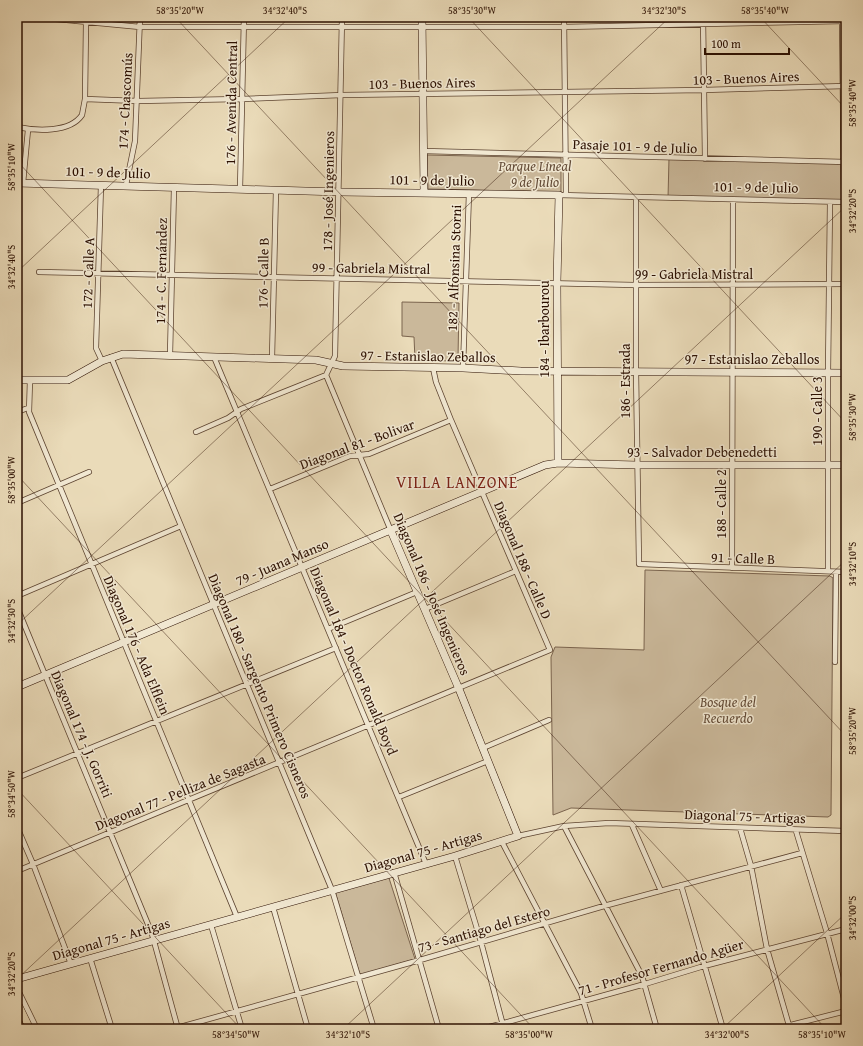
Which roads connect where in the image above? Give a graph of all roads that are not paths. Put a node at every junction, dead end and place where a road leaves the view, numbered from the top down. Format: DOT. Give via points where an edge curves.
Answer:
graph roads {
  1 [pos="35,17"];
  2 [pos="140,17"];
  3 [pos="244,17"];
  4 [pos="342,17"];
  5 [pos="422,17"];
  6 [pos="564,17"];
  7 [pos="703,17"];
  8 [pos="843,20"];
  9 [pos="86,23"];
  10 [pos="703,24"];
  11 [pos="564,26"];
  12 [pos="140,27"];
  13 [pos="244,27"];
  14 [pos="342,28"];
  15 [pos="423,28"];
  16 [pos="844,86"];
  17 [pos="704,90"];
  18 [pos="565,92"];
  19 [pos="342,94"];
  20 [pos="424,94"];
  21 [pos="85,98"];
  22 [pos="242,99"];
  23 [pos="138,101"];
  24 [pos="17,127"];
  25 [pos="28,130"];
  26 [pos="424,151"];
  27 [pos="565,156"];
  28 [pos="705,159"];
  29 [pos="845,162"];
  30 [pos="20,183"];
  31 [pos="101,185"];
  32 [pos="126,185"];
  33 [pos="174,188"];
  34 [pos="240,189"];
  35 [pos="276,190"];
  36 [pos="340,192"];
  37 [pos="424,192"];
  38 [pos="469,193"];
  39 [pos="563,195"];
  40 [pos="636,197"];
  41 [pos="733,200"];
  42 [pos="830,202"];
  43 [pos="845,202"];
  44 [pos="39,272"];
  45 [pos="99,272"];
  46 [pos="173,275"];
  47 [pos="274,277"];
  48 [pos="337,278"];
  49 [pos="466,281"];
  50 [pos="557,283"];
  51 [pos="830,284"];
  52 [pos="846,284"];
  53 [pos="635,285"];
  54 [pos="733,285"];
  55 [pos="170,355"];
  56 [pos="111,357"];
  57 [pos="214,357"];
  58 [pos="272,358"];
  59 [pos="102,361"];
  60 [pos="332,364"];
  61 [pos="433,368"];
  62 [pos="464,368"];
  63 [pos="636,371"];
  64 [pos="557,372"];
  65 [pos="732,372"];
  66 [pos="828,373"];
  67 [pos="846,373"];
  68 [pos="326,375"];
  69 [pos="17,380"];
  70 [pos="30,380"];
  71 [pos="28,408"];
  72 [pos="237,411"];
  73 [pos="17,412"];
  74 [pos="451,420"];
  75 [pos="196,432"];
  76 [pos="360,455"];
  77 [pos="558,464"];
  78 [pos="637,465"];
  79 [pos="732,465"];
  80 [pos="828,465"];
  81 [pos="846,465"];
  82 [pos="89,472"];
  83 [pos="59,485"];
  84 [pos="270,489"];
  85 [pos="482,492"];
  86 [pos="17,503"];
  87 [pos="181,526"];
  88 [pos="391,531"];
  89 [pos="92,564"];
  90 [pos="639,564"];
  91 [pos="302,568"];
  92 [pos="732,568"];
  93 [pos="516,571"];
  94 [pos="828,572"];
  95 [pos="836,572"];
  96 [pos="846,572"];
  97 [pos="417,592"];
  98 [pos="17,596"];
  99 [pos="214,605"];
  100 [pos="17,607"];
  101 [pos="425,610"];
  102 [pos="328,629"];
  103 [pos="125,643"];
  104 [pos="336,648"];
  105 [pos="550,650"];
  106 [pos="835,662"];
  107 [pos="45,676"];
  108 [pos="247,684"];
  109 [pos="17,687"];
  110 [pos="459,689"];
  111 [pos="549,720"];
  112 [pos="158,722"];
  113 [pos="369,726"];
  114 [pos="483,748"];
  115 [pos="78,753"];
  116 [pos="488,761"];
  117 [pos="280,763"];
  118 [pos="17,778"];
  119 [pos="398,798"];
  120 [pos="190,799"];
  121 [pos="632,825"];
  122 [pos="564,826"];
  123 [pos="17,827"];
  124 [pos="740,828"];
  125 [pos="110,831"];
  126 [pos="796,831"];
  127 [pos="846,831"];
  128 [pos="518,836"];
  129 [pos="502,842"];
  130 [pos="802,853"];
  131 [pos="455,856"];
  132 [pos="33,864"];
  133 [pos="426,864"];
  134 [pos="750,866"];
  135 [pos="17,871"];
  136 [pos="394,872"];
  137 [pos="681,885"];
  138 [pos="332,890"];
  139 [pos="661,891"];
  140 [pos="604,906"];
  141 [pos="274,907"];
  142 [pos="237,917"];
  143 [pos="543,923"];
  144 [pos="211,925"];
  145 [pos="846,928"];
  146 [pos="827,932"];
  147 [pos="154,940"];
  148 [pos="481,942"];
  149 [pos="767,949"];
  150 [pos="90,958"];
  151 [pos="420,960"];
  152 [pos="72,964"];
  153 [pos="704,966"];
  154 [pos="359,977"];
  155 [pos="17,979"];
  156 [pos="645,984"];
  157 [pos="17,988"];
  158 [pos="297,993"];
  159 [pos="584,1000"];
  160 [pos="17,1002"];
  161 [pos="846,1006"];
  162 [pos="237,1011"];
  163 [pos="846,1011"];
  164 [pos="503,1023"];
  165 [pos="789,1027"];
  166 [pos="30,1029"];
  167 [pos="38,1029"];
  168 [pos="112,1029"];
  169 [pos="176,1029"];
  170 [pos="242,1029"];
  171 [pos="308,1029"];
  172 [pos="374,1029"];
  173 [pos="439,1029"];
  174 [pos="482,1029"];
  175 [pos="504,1029"];
  176 [pos="592,1029"];
  177 [pos="657,1029"];
  178 [pos="723,1029"];
  179 [pos="775,1029"];
  1 -- 9 [label="street"];
  2 -- 12 [label="street, 174 - Chascomús"];
  3 -- 13 [label="street, 176 - Avenida Central"];
  4 -- 14 [label="street, 178 - José Ingenieros"];
  5 -- 15 [label="street"];
  6 -- 11 [label="street, 184 - Ibarbourou"];
  7 -- 10 [label="street"];
  8 -- 10 [label="street"];
  8 -- 16 [label="street"];
  9 -- 12 [label="street"];
  9 -- 21 [label="street"];
  10 -- 11 [label="street"];
  10 -- 17 [label="street"];
  11 -- 15 [label="street"];
  11 -- 18 [label="street, 184 - Ibarbourou"];
  12 -- 13 [label="street"];
  12 -- 23 [label="street, 174 - Chascomús"];
  13 -- 14 [label="street"];
  13 -- 22 [label="street, 176 - Avenida Central"];
  14 -- 15 [label="street"];
  14 -- 19 [label="street, 178 - José Ingenieros"];
  15 -- 20 [label="street"];
  16 -- 17 [label="street, 103 - Buenos Aires"];
  16 -- 29 [label="street"];
  17 -- 18 [label="street, 103 - Buenos Aires"];
  17 -- 28 [label="street"];
  18 -- 20 [label="street, 103 - Buenos Aires"];
  18 -- 27 [label="street, 184 - Ibarbourou"];
  19 -- 20 [label="street, 103 - Buenos Aires"];
  19 -- 22 [label="street, 103 - Buenos Aires"];
  19 -- 36 [label="street, 178 - José Ingenieros"];
  20 -- 26 [label="street"];
  21 -- 23 [label="street, 103 - Buenos Aires"];
  21 -- 25 [label="street" via="82,115 71,125"];
  22 -- 23 [label="street, 103 - Buenos Aires"];
  22 -- 34 [label="street, 176 - Avenida Central"];
  23 -- 32 [label="street, 174 - Chascomús" via="134,148"];
  24 -- 25 [label="street"];
  25 -- 30 [label="street"];
  26 -- 27 [label="street, Pasaje 101 - 9 de Julio"];
  26 -- 37 [label="street"];
  27 -- 28 [label="street, Pasaje 101 - 9 de Julio"];
  27 -- 39 [label="street, 184 - Ibarbourou"];
  28 -- 29 [label="street, Pasaje 101 - 9 de Julio"];
  29 -- 43 [label="street"];
  30 -- 31 [label="street, 101 - 9 de Julio"];
  31 -- 32 [label="street, 101 - 9 de Julio"];
  31 -- 45 [label="street, 172 - Calle A"];
  32 -- 33 [label="street, 101 - 9 de Julio"];
  33 -- 34 [label="street, 101 - 9 de Julio"];
  33 -- 46 [label="street, 174 - C. Fernández"];
  34 -- 35 [label="street, 101 - 9 de Julio"];
  35 -- 36 [label="street, 101 - 9 de Julio"];
  35 -- 47 [label="street, 176 - Calle B"];
  36 -- 37 [label="street, 101 - 9 de Julio"];
  36 -- 48 [label="street, 178 - José Ingenieros"];
  37 -- 38 [label="street, 101 - 9 de Julio"];
  38 -- 39 [label="street, 101 - 9 de Julio"];
  38 -- 49 [label="street, 182 - Alfonsina Storni"];
  39 -- 40 [label="street, 101 - 9 de Julio"];
  39 -- 50 [label="street, 184 - Ibarbourou"];
  40 -- 41 [label="street, 101 - 9 de Julio"];
  40 -- 53 [label="street, 186 - Estrada"];
  41 -- 42 [label="street, 101 - 9 de Julio"];
  41 -- 54 [label="street, 188 - Calle 2"];
  42 -- 43 [label="street, 101 - 9 de Julio"];
  42 -- 51 [label="street, 190 - Calle 3"];
  44 -- 45 [label="street, 99 - Gabriela Mistral"];
  45 -- 46 [label="street, 99 - Gabriela Mistral"];
  45 -- 59 [label="street, 172 - Calle A" via="96,348"];
  46 -- 47 [label="street, 99 - Gabriela Mistral"];
  46 -- 55 [label="street, 174 - C. Fernández"];
  47 -- 48 [label="street, 99 - Gabriela Mistral"];
  47 -- 58 [label="street, 176 - Calle B"];
  48 -- 49 [label="street, 99 - Gabriela Mistral"];
  48 -- 60 [label="street, 178 - José Ingenieros" via="336,356"];
  49 -- 50 [label="street, 99 - Gabriela Mistral"];
  49 -- 62 [label="street, 182 - Alfonsina Storni"];
  50 -- 53 [label="street, 99 - Gabriela Mistral"];
  50 -- 64 [label="street, 184 - Ibarbourou"];
  51 -- 52 [label="street, 99 - Gabriela Mistral"];
  51 -- 54 [label="street, 99 - Gabriela Mistral"];
  51 -- 66 [label="street, 190 - Calle 3"];
  53 -- 54 [label="street, 99 - Gabriela Mistral"];
  53 -- 63 [label="street, 186 - Estrada"];
  54 -- 65 [label="street, 188 - Calle 2"];
  55 -- 56 [label="street, 97 - Estanislao Zeballos" via="124,354"];
  55 -- 57 [label="street, 97 - Estanislao Zeballos"];
  56 -- 59 [label="street, 97 - Estanislao Zeballos"];
  56 -- 87 [label="street, Diagonal 180 - Sargento Primero Cisneros"];
  57 -- 58 [label="street, 97 - Estanislao Zeballos"];
  57 -- 72 [label="street, Diagonal 184 - Doctor Ronald Boyd"];
  58 -- 60 [label="street, 97 - Estanislao Zeballos" via="316,360"];
  59 -- 70 [label="street, 97 - Estanislao Zeballos" via="68,380"];
  60 -- 61 [label="street, 97 - Estanislao Zeballos"];
  60 -- 68 [label="street"];
  61 -- 62 [label="street, 97 - Estanislao Zeballos"];
  61 -- 74 [label="street, Diagonal 188 - Calle D"];
  62 -- 64 [label="street, 97 - Estanislao Zeballos"];
  63 -- 64 [label="street, 97 - Estanislao Zeballos"];
  63 -- 65 [label="street, 97 - Estanislao Zeballos"];
  63 -- 78 [label="street, 186 - Estrada"];
  64 -- 77 [label="street, 184 - Ibarbourou"];
  65 -- 66 [label="street, 97 - Estanislao Zeballos"];
  65 -- 79 [label="street, 188 - Calle 2"];
  66 -- 67 [label="street, 97 - Estanislao Zeballos"];
  66 -- 80 [label="street, 190 - Calle 3"];
  68 -- 72 [label="street"];
  68 -- 76 [label="street, Diagonal 186 - José Ingenieros"];
  69 -- 70 [label="street, 97 - Estanislao Zeballos"];
  70 -- 71 [label="street, Diagonal 176 - Ada Elflein"];
  71 -- 73 [label="street"];
  71 -- 83 [label="street, Diagonal 176 - Ada Elflein"];
  72 -- 75 [label="street" via="228,418"];
  72 -- 84 [label="street, Diagonal 184 - Doctor Ronald Boyd"];
  74 -- 76 [label="street, Diagonal 81 - Bolivar" via="369,454"];
  74 -- 85 [label="street, Diagonal 188 - Calle D"];
  76 -- 84 [label="street, Diagonal 81 - Bolivar" via="350,456"];
  76 -- 88 [label="street, Diagonal 186 - José Ingenieros"];
  77 -- 78 [label="street, 93 - Salvador Debenedetti"];
  77 -- 85 [label="street, 79 - Juana Manso" via="545,466"];
  78 -- 79 [label="street, 93 - Salvador Debenedetti"];
  78 -- 90 [label="street, 186 - Estrada"];
  79 -- 80 [label="street, 93 - Salvador Debenedetti"];
  79 -- 92 [label="street, 188 - Calle 2"];
  80 -- 81 [label="street, 93 - Salvador Debenedetti"];
  80 -- 94 [label="street, 190 - Calle 3"];
  82 -- 83 [label="street"];
  83 -- 86 [label="street"];
  83 -- 89 [label="street, Diagonal 176 - Ada Elflein"];
  84 -- 91 [label="street, Diagonal 184 - Doctor Ronald Boyd"];
  85 -- 88 [label="street, 79 - Juana Manso"];
  85 -- 93 [label="street, Diagonal 188 - Calle D"];
  87 -- 89 [label="street"];
  87 -- 99 [label="street, Diagonal 180 - Sargento Primero Cisneros"];
  88 -- 91 [label="street, 79 - Juana Manso"];
  88 -- 97 [label="street, Diagonal 186 - José Ingenieros"];
  89 -- 98 [label="street"];
  89 -- 103 [label="street, Diagonal 176 - Ada Elflein"];
  90 -- 92 [label="street, 91 - Calle B"];
  91 -- 99 [label="street, 79 - Juana Manso"];
  91 -- 102 [label="street, Diagonal 184 - Doctor Ronald Boyd"];
  92 -- 94 [label="street, 91 - Calle B"];
  93 -- 101 [label="street"];
  93 -- 105 [label="street, Diagonal 188 - Calle D"];
  94 -- 95 [label="street, 91 - Calle B"];
  95 -- 96 [label="street, 91 - Calle B"];
  95 -- 106 [label="street"];
  97 -- 101 [label="street, Diagonal 186 - José Ingenieros"];
  97 -- 102 [label="street"];
  99 -- 103 [label="street, 79 - Juana Manso"];
  99 -- 108 [label="street, Diagonal 180 - Sargento Primero Cisneros"];
  100 -- 107 [label="street, Diagonal 174 - J. Gorriti"];
  101 -- 110 [label="street, Diagonal 186 - José Ingenieros"];
  102 -- 104 [label="street, Diagonal 184 - Doctor Ronald Boyd"];
  103 -- 107 [label="street, 79 - Juana Manso"];
  103 -- 112 [label="street, Diagonal 176 - Ada Elflein"];
  104 -- 108 [label="street"];
  104 -- 113 [label="street, Diagonal 184 - Doctor Ronald Boyd"];
  105 -- 110 [label="street, Diagonal 77 - Pelliza de Sagasta"];
  107 -- 109 [label="street, 79 - Juana Manso"];
  107 -- 115 [label="street, Diagonal 174 - J. Gorriti"];
  108 -- 112 [label="street"];
  108 -- 117 [label="street, Diagonal 180 - Sargento Primero Cisneros"];
  110 -- 113 [label="street, Diagonal 77 - Pelliza de Sagasta"];
  110 -- 114 [label="street, Diagonal 186 - José Ingenieros"];
  111 -- 114 [label="street"];
  112 -- 115 [label="street"];
  112 -- 120 [label="street, Diagonal 176 - Ada Elflein"];
  113 -- 117 [label="street, Diagonal 77 - Pelliza de Sagasta"];
  113 -- 119 [label="street, Diagonal 184 - Doctor Ronald Boyd"];
  114 -- 116 [label="street, Diagonal 186 - José Ingenieros"];
  115 -- 118 [label="street"];
  115 -- 125 [label="street, Diagonal 174 - J. Gorriti"];
  116 -- 119 [label="street"];
  116 -- 128 [label="street, Diagonal 186 - José Ingenieros"];
  117 -- 120 [label="street, Diagonal 77 - Pelliza de Sagasta"];
  117 -- 138 [label="street, Diagonal 180 - Sargento Primero Cisneros"];
  119 -- 133 [label="street, Diagonal 184 - Doctor Ronald Boyd"];
  120 -- 125 [label="street, Diagonal 77 - Pelliza de Sagasta"];
  120 -- 142 [label="street, Diagonal 176 - Ada Elflein"];
  121 -- 122 [label="street, Diagonal 75 - Artigas" via="601,823"];
  121 -- 124 [label="street, Diagonal 75 - Artigas"];
  121 -- 139 [label="street"];
  122 -- 128 [label="street, Diagonal 75 - Artigas"];
  122 -- 140 [label="street"];
  123 -- 132 [label="street"];
  124 -- 126 [label="street, Diagonal 75 - Artigas"];
  124 -- 134 [label="street"];
  125 -- 132 [label="street, Diagonal 77 - Pelliza de Sagasta"];
  125 -- 147 [label="street, Diagonal 174 - J. Gorriti"];
  126 -- 127 [label="street, Diagonal 75 - Artigas"];
  126 -- 130 [label="street"];
  128 -- 129 [label="street, Diagonal 75 - Artigas"];
  129 -- 131 [label="street, Diagonal 75 - Artigas"];
  129 -- 143 [label="street"];
  130 -- 134 [label="street, 73 - Santiago del Estero"];
  130 -- 146 [label="street"];
  131 -- 133 [label="street, Diagonal 75 - Artigas"];
  131 -- 148 [label="street"];
  132 -- 135 [label="street, Diagonal 77 - Pelliza de Sagasta"];
  132 -- 152 [label="street"];
  133 -- 136 [label="street, Diagonal 75 - Artigas"];
  134 -- 137 [label="street, 73 - Santiago del Estero"];
  134 -- 149 [label="street"];
  136 -- 138 [label="street, Diagonal 75 - Artigas"];
  136 -- 151 [label="street"];
  137 -- 139 [label="street, 73 - Santiago del Estero"];
  137 -- 153 [label="street"];
  138 -- 141 [label="street, Diagonal 75 - Artigas"];
  138 -- 154 [label="street, Diagonal 180 - Sargento Primero Cisneros"];
  139 -- 140 [label="street, 73 - Santiago del Estero"];
  140 -- 143 [label="street, 73 - Santiago del Estero"];
  140 -- 156 [label="street"];
  141 -- 142 [label="street, Diagonal 75 - Artigas"];
  141 -- 158 [label="street"];
  142 -- 144 [label="street, Diagonal 75 - Artigas"];
  143 -- 148 [label="street, 73 - Santiago del Estero"];
  143 -- 159 [label="street"];
  144 -- 147 [label="street, Diagonal 75 - Artigas"];
  144 -- 162 [label="street"];
  145 -- 146 [label="street, 71 - Profesor Fernando Agüer"];
  146 -- 149 [label="street, 71 - Profesor Fernando Agüer"];
  146 -- 161 [label="street"];
  147 -- 150 [label="street, Diagonal 75 - Artigas"];
  147 -- 169 [label="street, Diagonal 174 - J. Gorriti"];
  148 -- 151 [label="street, 73 - Santiago del Estero"];
  148 -- 164 [label="street"];
  149 -- 153 [label="street, 71 - Profesor Fernando Agüer"];
  149 -- 165 [label="street"];
  150 -- 152 [label="street, Diagonal 75 - Artigas"];
  150 -- 168 [label="street"];
  151 -- 154 [label="street, 73 - Santiago del Estero"];
  151 -- 173 [label="street"];
  152 -- 155 [label="street, Diagonal 75 - Artigas"];
  153 -- 156 [label="street, 71 - Profesor Fernando Agüer"];
  153 -- 178 [label="street"];
  154 -- 158 [label="street, 73 - Santiago del Estero"];
  154 -- 172 [label="street, Diagonal 180 - Sargento Primero Cisneros"];
  156 -- 159 [label="street, 71 - Profesor Fernando Agüer"];
  156 -- 177 [label="street"];
  157 -- 167 [label="street"];
  158 -- 162 [label="street, 73 - Santiago del Estero"];
  158 -- 171 [label="street"];
  159 -- 164 [label="street, 71 - Profesor Fernando Agüer"];
  159 -- 176 [label="street"];
  160 -- 166 [label="main road"];
  162 -- 169 [label="street, 73 - Santiago del Estero"];
  162 -- 170 [label="street"];
  163 -- 165 [label="street"];
  164 -- 174 [label="street, 71 - Profesor Fernando Agüer"];
  164 -- 175 [label="street"];
  165 -- 179 [label="street"];
}
